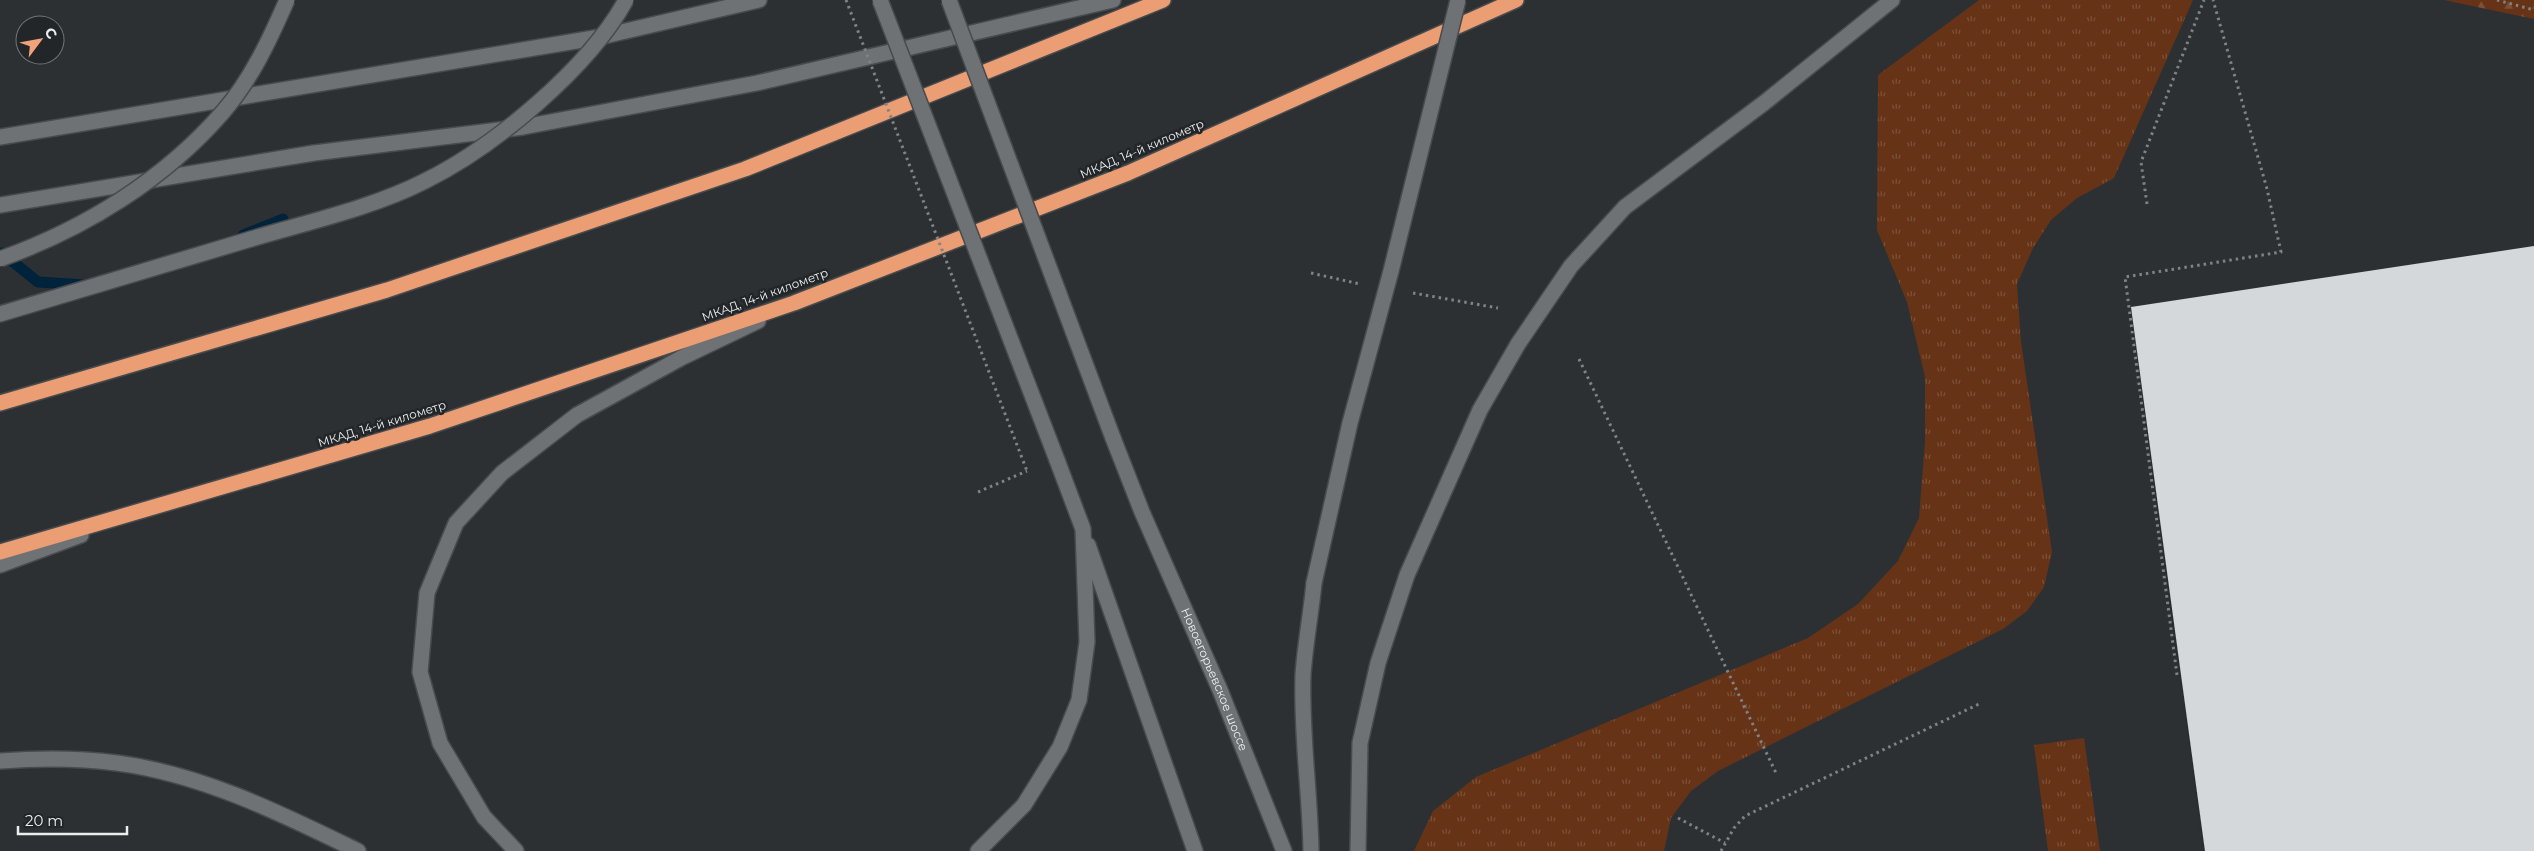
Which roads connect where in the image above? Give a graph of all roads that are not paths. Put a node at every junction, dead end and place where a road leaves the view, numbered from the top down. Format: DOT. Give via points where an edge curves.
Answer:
graph roads {
  1 [pos="287,0"];
  2 [pos="626,0"];
  3 [pos="759,0"];
  4 [pos="880,0"];
  5 [pos="949,0"];
  6 [pos="1113,0"];
  7 [pos="1163,0"];
  8 [pos="1458,0"];
  9 [pos="1516,0"];
  10 [pos="1892,0"];
  11 [pos="0,137"];
  12 [pos="0,205"];
  13 [pos="0,259"];
  14 [pos="794,303"];
  15 [pos="0,314"];
  16 [pos="0,403"];
  17 [pos="165,504"];
  18 [pos="1083,529"];
  19 [pos="0,552"];
  20 [pos="0,564"];
  21 [pos="0,761"];
  22 [pos="358,851"];
  23 [pos="516,851"];
  24 [pos="978,851"];
  25 [pos="1195,851"];
  26 [pos="1284,851"];
  27 [pos="1311,851"];
  28 [pos="1358,851"];
  1 -- 13 [label="main road, bridge" via="263,52 224,111 168,167 114,206 28,249"];
  2 -- 15 [label="main road, bridge" via="580,62 523,117 424,182 353,209"];
  3 -- 11 [label="main road" via="600,36"];
  4 -- 18 [label="main road, bridge"];
  5 -- 26 [label="main road, Новоегорьевское шоссе, bridge" via="1142,512 1220,690"];
  6 -- 12 [label="main road" via="756,83 523,127 314,153"];
  7 -- 16 [label="highway" via="745,169 387,290"];
  8 -- 27 [label="main road, bridge" via="1350,423 1314,584 1304,674"];
  9 -- 14 [label="highway, МКАД, 14-й километр" via="1128,173"];
  10 -- 28 [label="main road" via="1764,103 1625,207 1571,266 1518,344 1480,410 1407,575 1378,663 1360,743"];
  14 -- 17 [label="highway, МКАД, 14-й километр" via="430,426"];
  14 -- 23 [label="main road" via="577,414 502,474 456,523 427,594 420,672 440,743 484,817"];
  17 -- 19 [label="highway, МКАД, 14-й километр"];
  17 -- 20 [label="main road"];
  18 -- 24 [label="main road" via="1087,642 1080,700 1060,747 1024,805"];
  18 -- 25 [label="main road"];
  21 -- 22 [label="main road" via="33,759 118,763 189,779 275,810"];
}
